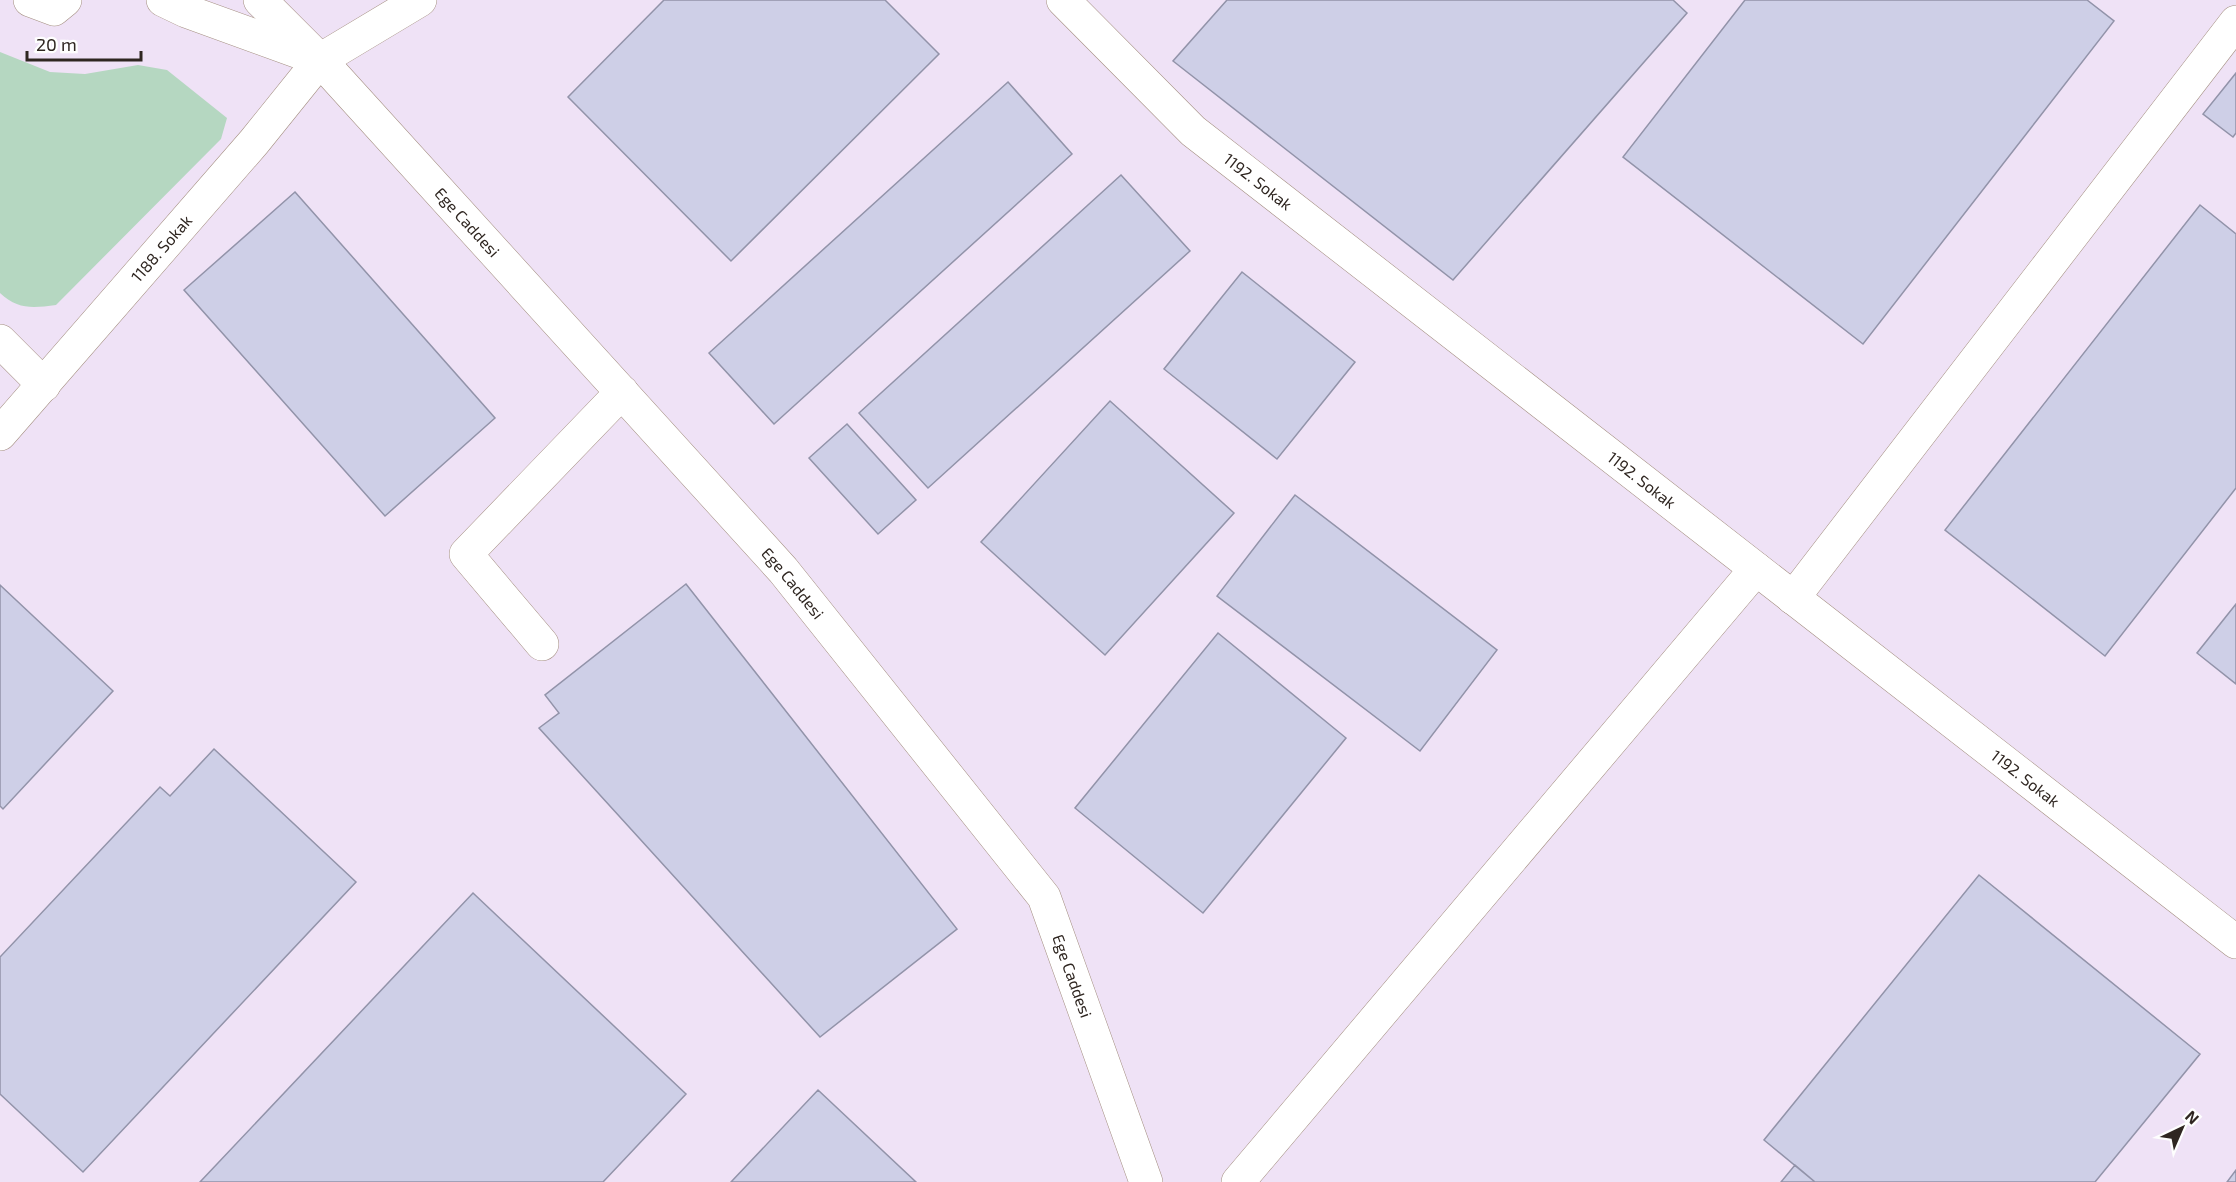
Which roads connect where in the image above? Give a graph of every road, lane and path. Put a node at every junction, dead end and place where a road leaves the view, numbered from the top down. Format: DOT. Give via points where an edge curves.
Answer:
graph roads {
  1 [pos="30,0"];
  2 [pos="64,0"];
  3 [pos="163,0"];
  4 [pos="260,0"];
  5 [pos="420,0"];
  6 [pos="1063,0"];
  7 [pos="2236,22"];
  8 [pos="320,60"];
  9 [pos="0,341"];
  10 [pos="44,385"];
  11 [pos="622,392"];
  12 [pos="0,434"];
  13 [pos="1756,569"];
  14 [pos="1793,598"];
  15 [pos="542,644"];
  16 [pos="2236,942"];
  17 [pos="1146,1182"];
  18 [pos="1238,1182"];
  1 -- 2 [label="street" via="54,9"];
  3 -- 8 [label="street"];
  4 -- 8 [label="street, Ege Caddesi"];
  5 -- 8 [label="street"];
  6 -- 13 [label="street, 1192. Sokak" via="1193,130"];
  7 -- 14 [label="street"];
  8 -- 10 [label="street, 1188. Sokak"];
  8 -- 11 [label="street, Ege Caddesi"];
  9 -- 10 [label="street"];
  10 -- 12 [label="street, 1188. Sokak"];
  11 -- 15 [label="street" via="466,554"];
  11 -- 17 [label="street, Ege Caddesi" via="783,570 1044,897"];
  13 -- 14 [label="street, 1192. Sokak"];
  13 -- 18 [label="street"];
  14 -- 16 [label="street, 1192. Sokak"];
}
